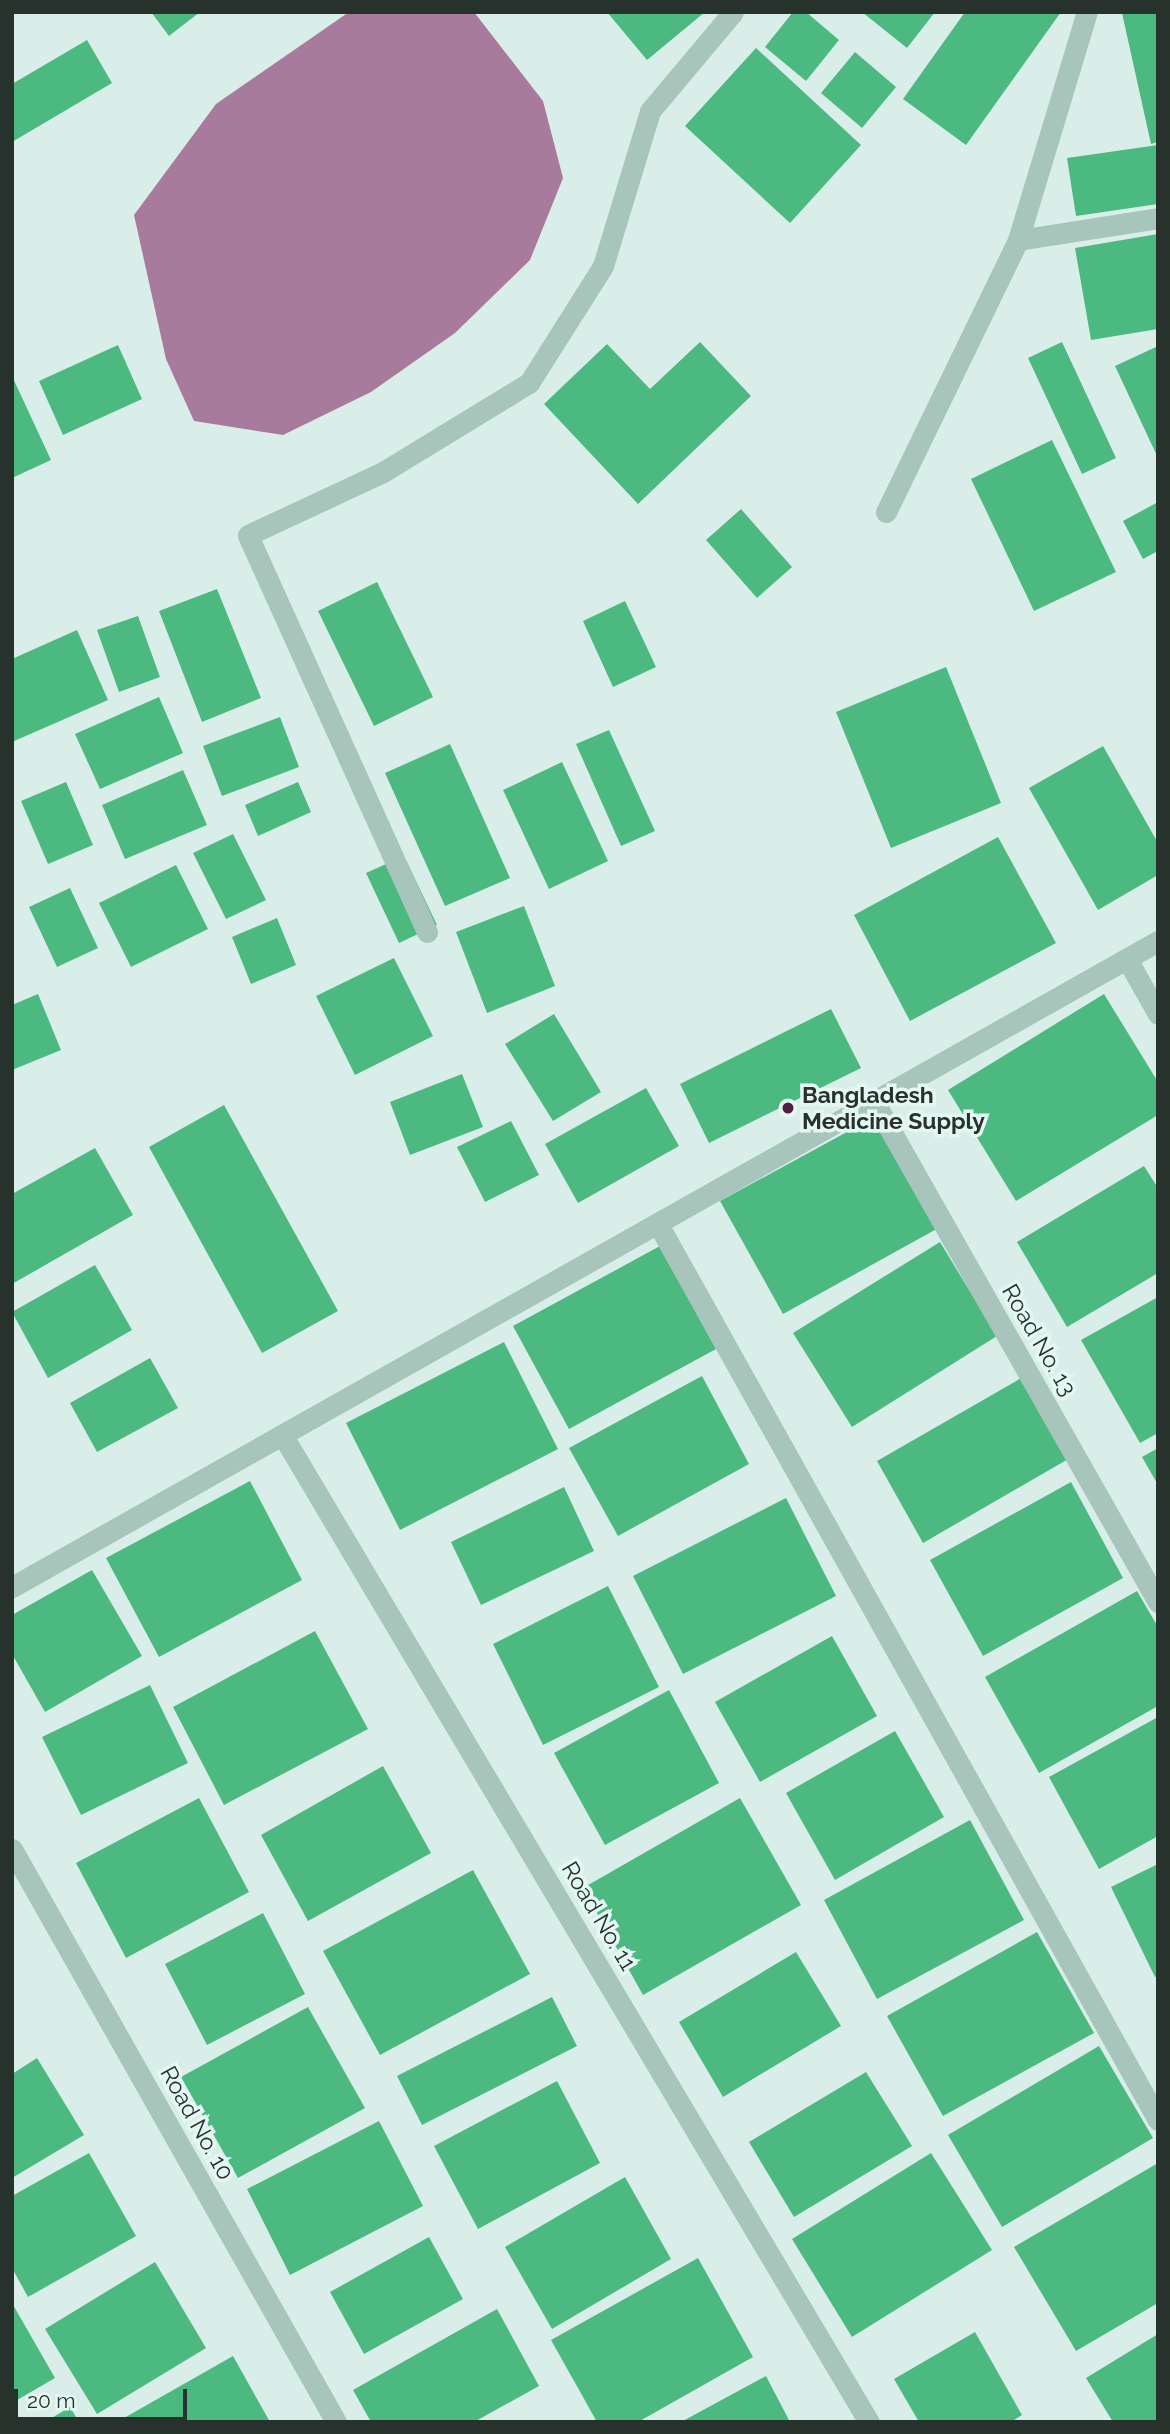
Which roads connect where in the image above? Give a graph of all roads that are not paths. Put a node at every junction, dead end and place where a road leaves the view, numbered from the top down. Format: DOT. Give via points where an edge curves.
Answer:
graph roads {
  1 [pos="733,12"];
  2 [pos="1087,12"];
  3 [pos="1158,218"];
  4 [pos="1018,240"];
  5 [pos="886,512"];
  6 [pos="428,932"];
  7 [pos="1158,941"];
  8 [pos="1127,959"];
  9 [pos="1158,1014"];
  10 [pos="875,1103"];
  11 [pos="658,1224"];
  12 [pos="283,1436"];
  13 [pos="12,1587"];
  14 [pos="1158,1602"];
  15 [pos="12,1849"];
  16 [pos="1158,2120"];
  17 [pos="336,2422"];
  18 [pos="869,2422"];
  1 -- 6 [label="street" via="650,111 603,266 529,383 383,472 248,535"];
  2 -- 4 [label="street"];
  3 -- 4 [label="street"];
  4 -- 5 [label="street"];
  7 -- 8 [label="street"];
  8 -- 9 [label="street"];
  8 -- 10 [label="street"];
  10 -- 11 [label="street"];
  10 -- 14 [label="street, Road No. 13"];
  11 -- 12 [label="street"];
  11 -- 16 [label="street"];
  12 -- 13 [label="street"];
  12 -- 18 [label="street, Road No. 11"];
  15 -- 17 [label="street, Road No. 10"];
}
